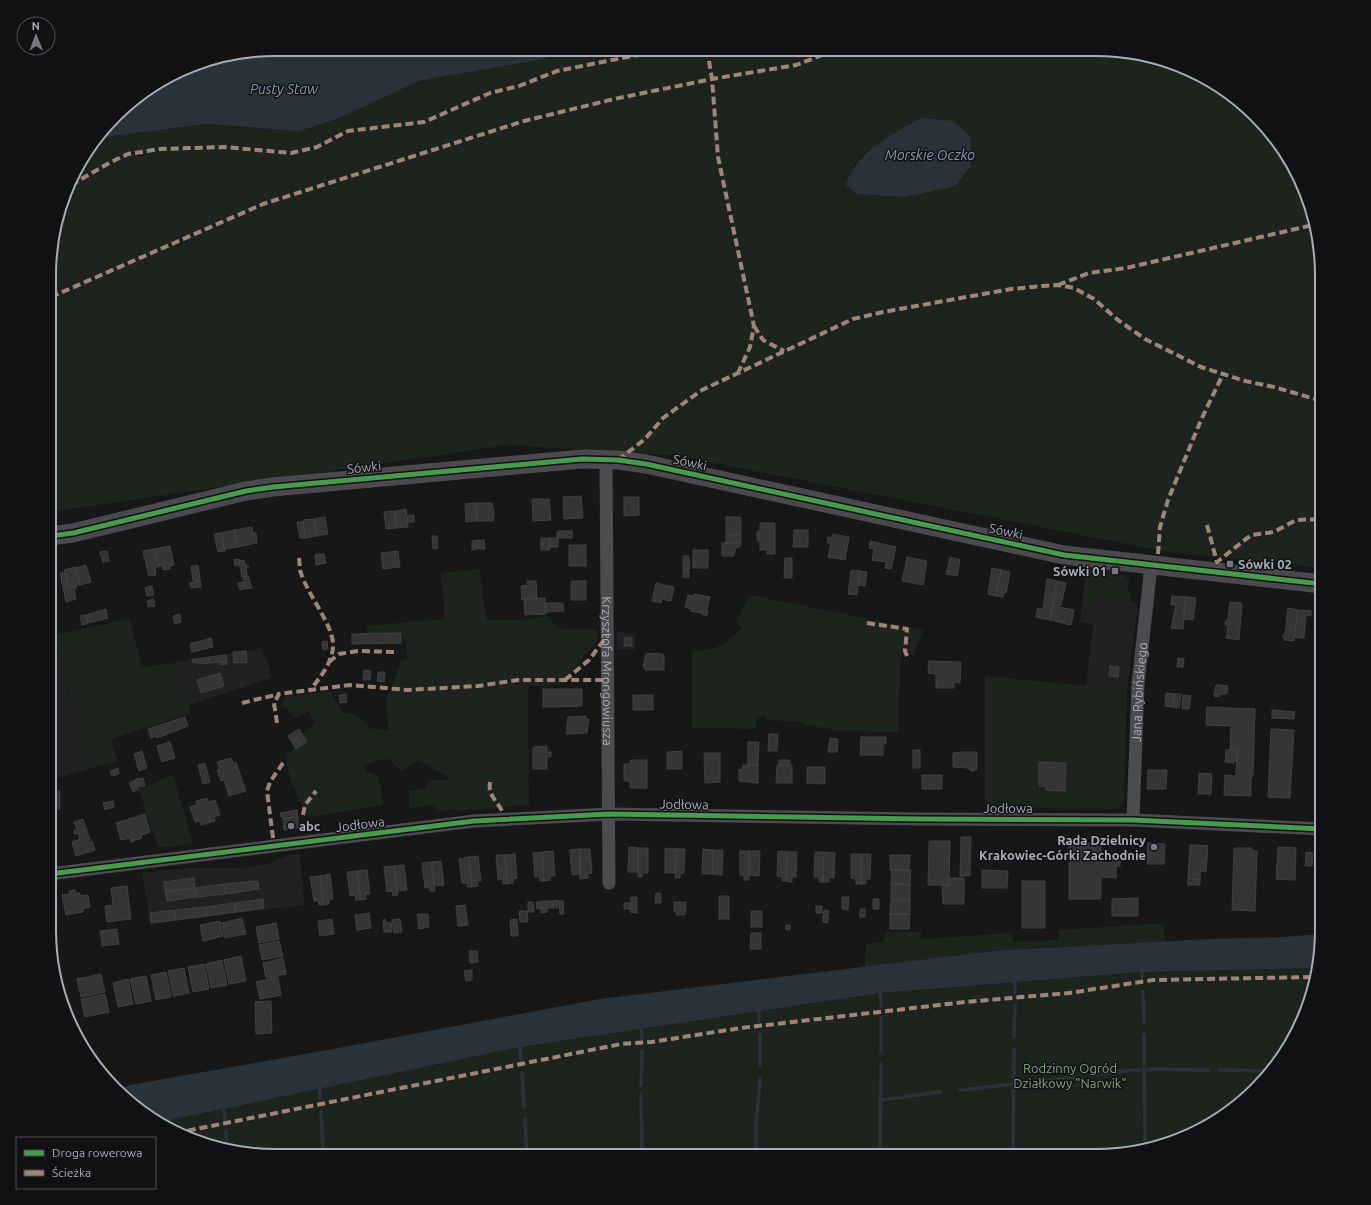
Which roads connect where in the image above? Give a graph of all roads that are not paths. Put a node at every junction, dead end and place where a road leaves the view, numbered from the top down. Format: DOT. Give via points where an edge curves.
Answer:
graph roads {
  1 [pos="606,459"];
  2 [pos="56,535"];
  3 [pos="1151,566"];
  4 [pos="1315,583"];
  5 [pos="609,814"];
  6 [pos="1133,820"];
  7 [pos="1315,830"];
  8 [pos="56,873"];
  9 [pos="609,883"];
  1 -- 2 [label="street, Sówki" via="537,462 273,487"];
  1 -- 3 [label="street, Sówki" via="646,464 1064,555"];
  1 -- 5 [label="street, Krzysztofa Mrongowiusza"];
  3 -- 4 [label="street, Sówki"];
  3 -- 6 [label="street, Jana Rybińskiego" via="1138,684"];
  5 -- 6 [label="street, Jodłowa"];
  5 -- 8 [label="street, Jodłowa" via="474,821"];
  5 -- 9 [label="street, Krzysztofa Mrongowiusza"];
  6 -- 7 [label="street, Jodłowa"];
}
